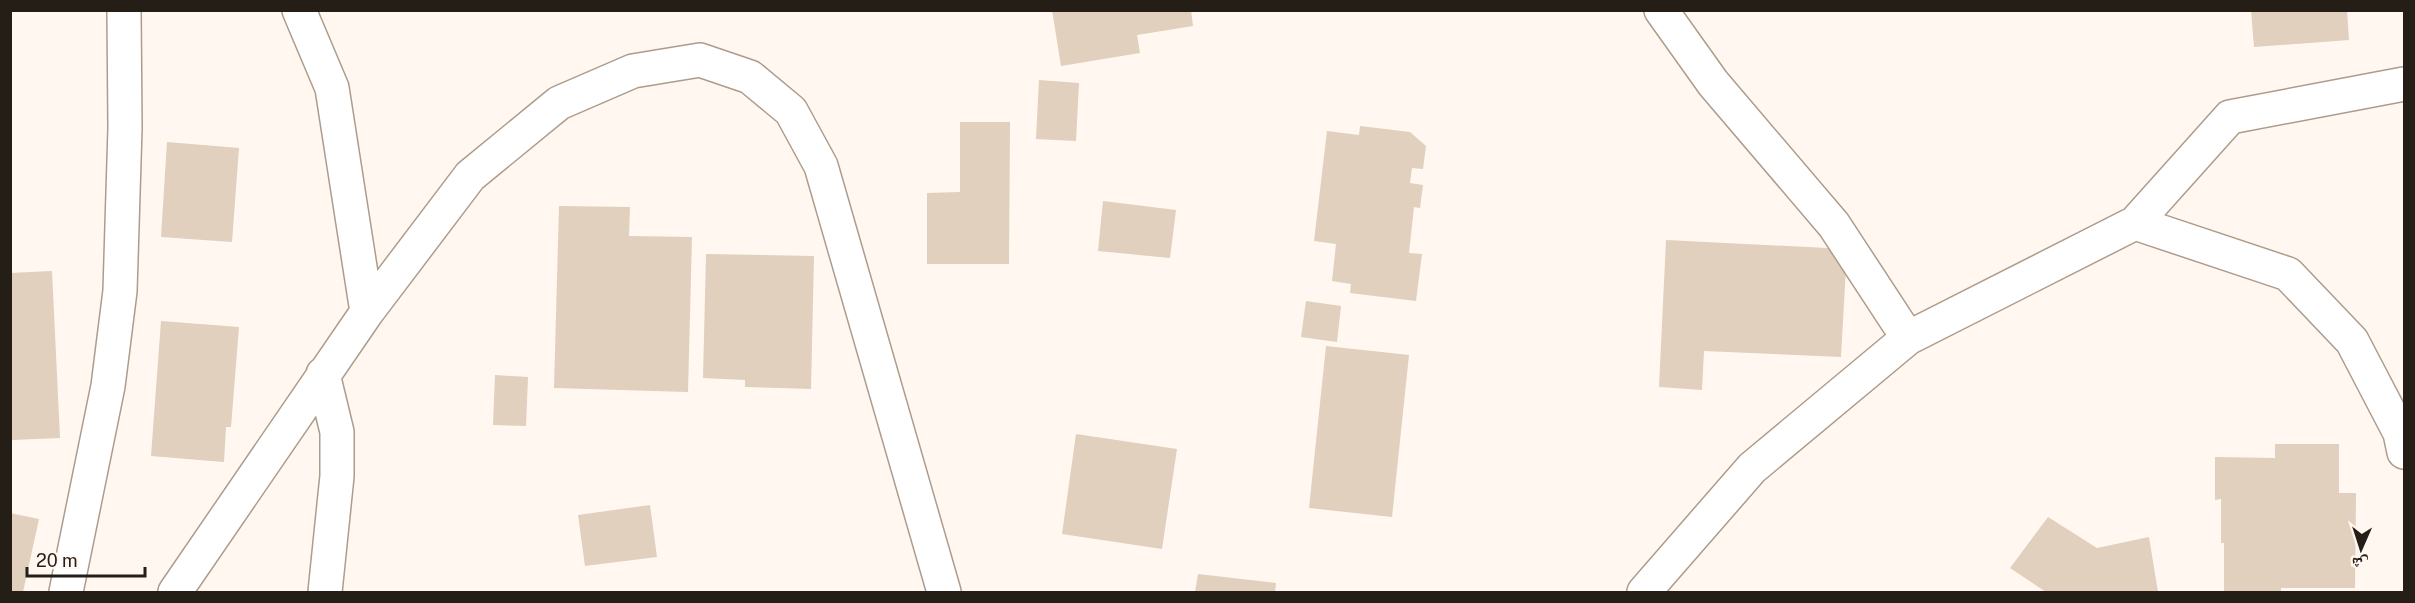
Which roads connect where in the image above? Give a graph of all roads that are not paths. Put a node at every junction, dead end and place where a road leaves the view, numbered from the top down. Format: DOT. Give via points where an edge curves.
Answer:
graph roads {
  1 [pos="124,10"];
  2 [pos="299,10"];
  3 [pos="1661,10"];
  4 [pos="2404,84"];
  5 [pos="2135,223"];
  6 [pos="367,312"];
  7 [pos="1908,338"];
  8 [pos="324,374"];
  9 [pos="2404,452"];
  10 [pos="66,592"];
  11 [pos="175,592"];
  12 [pos="325,592"];
  13 [pos="944,592"];
  14 [pos="1644,592"];
  1 -- 10 [label="street" via="120,291 108,386"];
  2 -- 6 [label="street" via="332,88"];
  3 -- 7 [label="street" via="1713,83 1834,225"];
  4 -- 5 [label="street" via="2230,117"];
  5 -- 7 [label="street"];
  5 -- 9 [label="street" via="2288,274 2352,341 2400,433"];
  6 -- 8 [label="street"];
  6 -- 13 [label="street" via="470,176 559,103 633,71 700,60 750,77 791,111 821,166"];
  7 -- 14 [label="street" via="1752,468"];
  8 -- 11 [label="street"];
  8 -- 12 [label="street" via="337,432 337,476"];
}
